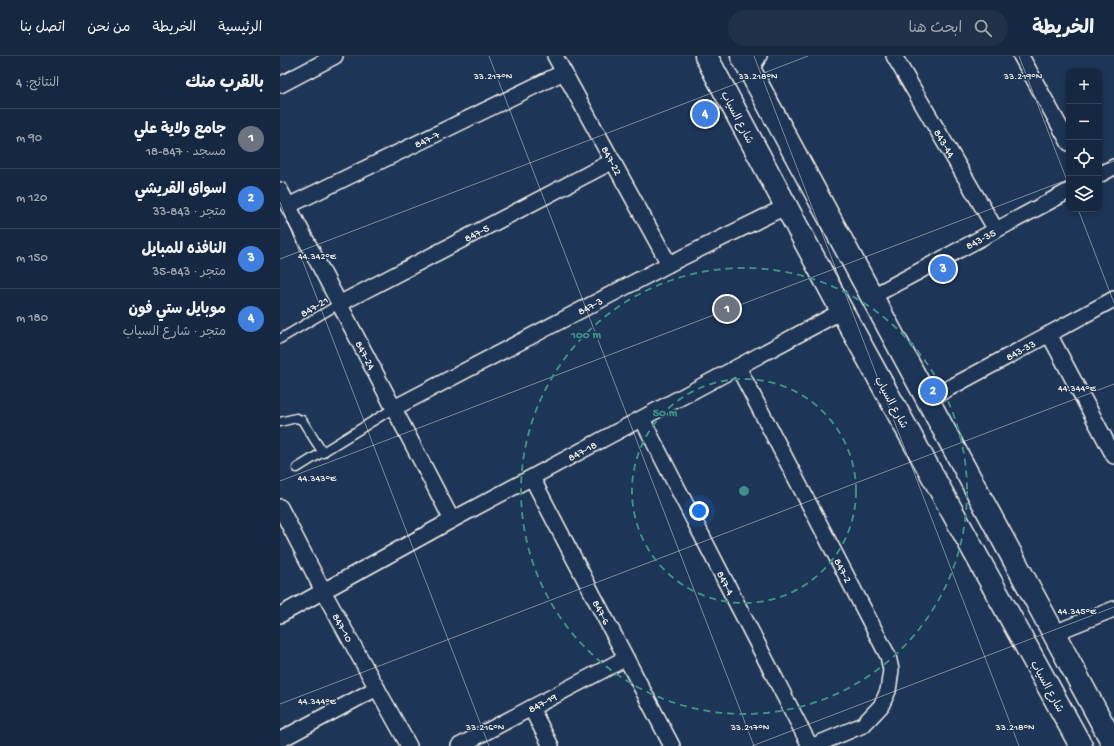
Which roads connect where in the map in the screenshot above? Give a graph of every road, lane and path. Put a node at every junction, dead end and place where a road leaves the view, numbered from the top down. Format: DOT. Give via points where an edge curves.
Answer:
graph roads {
  1 [pos="335,56"];
  2 [pos="555,56"];
  3 [pos="706,56"];
  4 [pos="894,56"];
  5 [pos="1021,56"];
  6 [pos="750,61"];
  7 [pos="564,72"];
  8 [pos="280,85"];
  9 [pos="1067,140"];
  10 [pos="613,161"];
  11 [pos="1114,167"];
  12 [pos="1102,173"];
  13 [pos="280,190"];
  14 [pos="1066,193"];
  15 [pos="288,206"];
  16 [pos="786,206"];
  17 [pos="996,230"];
  18 [pos="670,264"];
  19 [pos="871,297"];
  20 [pos="1114,299"];
  21 [pos="339,304"];
  22 [pos="842,311"];
  23 [pos="1049,334"];
  24 [pos="280,339"];
  25 [pos="738,367"];
  26 [pos="928,400"];
  27 [pos="394,408"];
  28 [pos="642,419"];
  29 [pos="280,422"];
  30 [pos="323,453"];
  31 [pos="1114,456"];
  32 [pos="297,468"];
  33 [pos="532,478"];
  34 [pos="280,507"];
  35 [pos="452,520"];
  36 [pos="323,591"];
  37 [pos="1114,609"];
  38 [pos="280,615"];
  39 [pos="1054,633"];
  40 [pos="626,658"];
  41 [pos="377,688"];
  42 [pos="531,708"];
  43 [pos="280,740"];
  44 [pos="1114,745"];
  45 [pos="409,746"];
  46 [pos="459,746"];
  47 [pos="551,746"];
  48 [pos="672,746"];
  49 [pos="810,746"];
  50 [pos="813,746"];
  51 [pos="1081,746"];
  1 -- 8 [label="street"];
  2 -- 7 [label="street, 847-22"];
  3 -- 16 [label="main road, شارع السياب"];
  4 -- 17 [label="street, 843-44"];
  5 -- 9 [label="street"];
  6 -- 19 [label="main road"];
  7 -- 10 [label="street, 847-22"];
  7 -- 15 [label="street, 847-7"];
  10 -- 18 [label="street, 847-22"];
  10 -- 21 [label="street, 847-5"];
  11 -- 12 [label="street"];
  13 -- 15 [label="street, 847-24"];
  14 -- 17 [label="street, 843-35"];
  15 -- 21 [label="street, 847-24"];
  16 -- 18 [label="street, 847-3"];
  16 -- 22 [label="main road, شارع السياب"];
  17 -- 19 [label="street, 843-35"];
  18 -- 27 [label="street, 847-3"];
  19 -- 26 [label="main road"];
  20 -- 23 [label="street, 843-33"];
  21 -- 24 [label="lane, 847-21"];
  21 -- 27 [label="street, 847-24"];
  22 -- 25 [label="street, 847-18"];
  22 -- 51 [label="main road, شارع السياب"];
  23 -- 26 [label="street, 843-33"];
  23 -- 31 [label="street"];
  25 -- 28 [label="street, 847-18"];
  25 -- 50 [label="street, 847-2" via="888,656 891,670 888,691 881,706 863,725"];
  26 -- 39 [label="main road"];
  27 -- 30 [label="lane"];
  27 -- 35 [label="street, 847-24"];
  28 -- 33 [label="street, 847-18"];
  28 -- 49 [label="street, 847-4"];
  29 -- 30 [label="lane" via="296,418 302,420"];
  30 -- 32 [label="lane"];
  33 -- 35 [label="street, 847-18"];
  33 -- 40 [label="street, 847-6"];
  34 -- 36 [label="street, 847-10"];
  35 -- 36 [label="street, 847-18"];
  36 -- 38 [label="street, 847-18"];
  36 -- 41 [label="street, 847-10"];
  37 -- 39 [label="street"];
  39 -- 44 [label="main road"];
  40 -- 42 [label="street, 847-19"];
  40 -- 48 [label="street, 847-6"];
  41 -- 43 [label="street"];
  41 -- 45 [label="street, 847-10"];
  42 -- 46 [label="street, 847-19"];
  42 -- 47 [label="street"];
}
